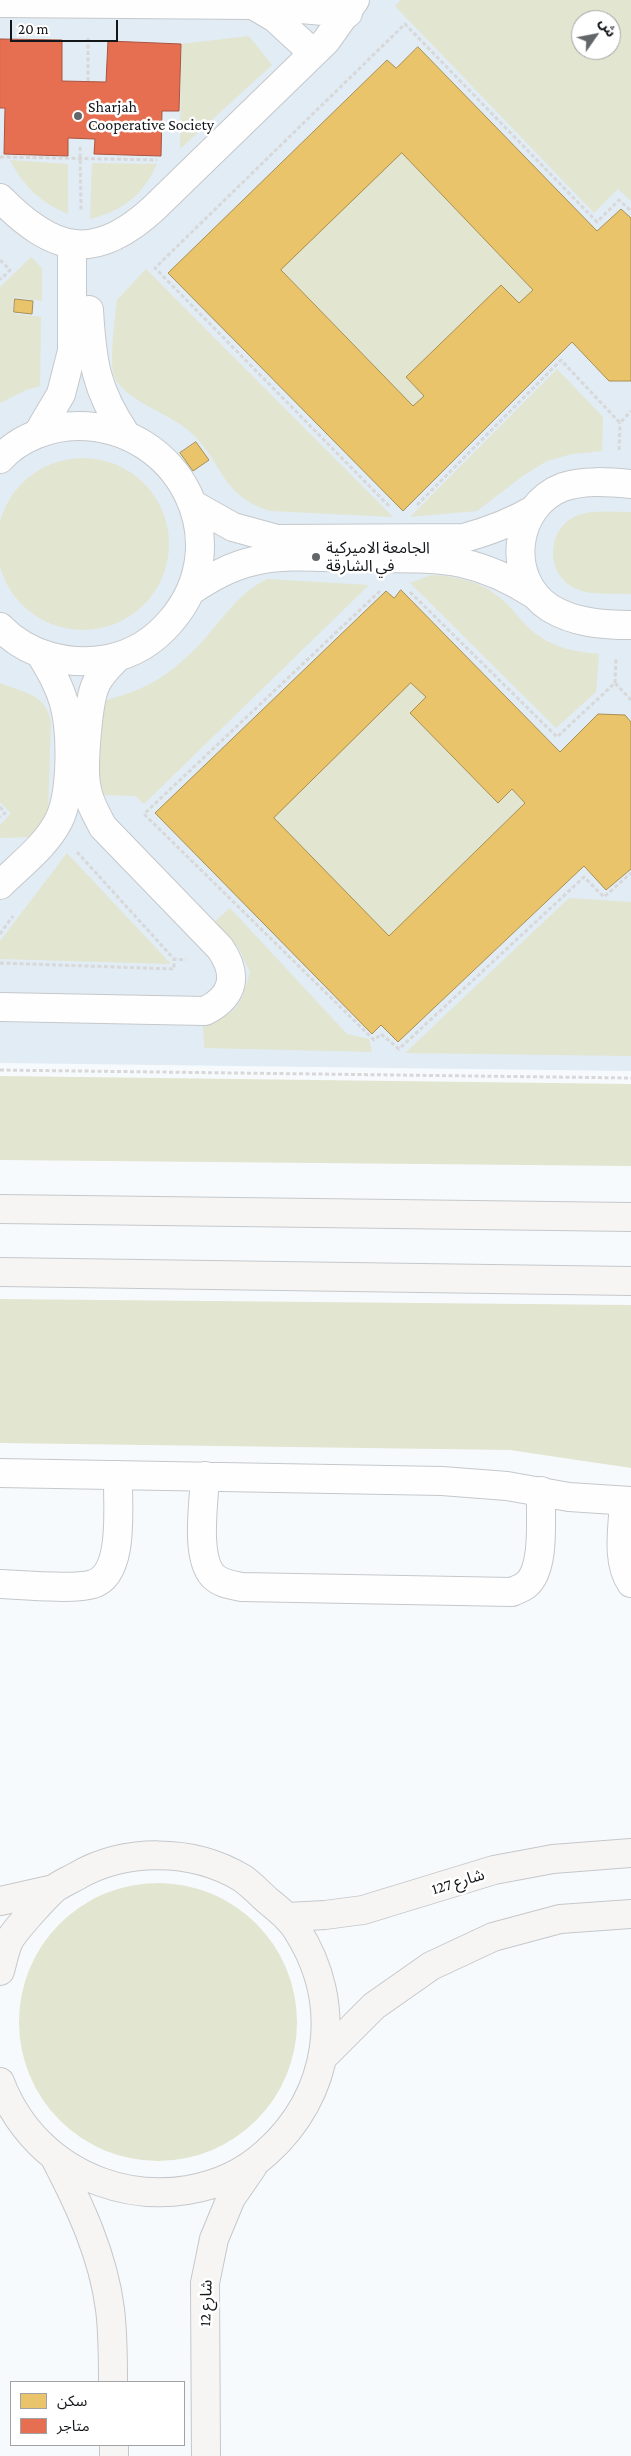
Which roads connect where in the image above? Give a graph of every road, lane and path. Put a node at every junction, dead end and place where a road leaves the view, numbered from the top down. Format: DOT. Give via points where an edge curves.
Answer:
graph roads {
  1 [pos="0,3"];
  2 [pos="89,3"];
  3 [pos="253,5"];
  4 [pos="352,6"];
  5 [pos="313,53"];
  6 [pos="88,81"];
  7 [pos="80,147"];
  8 [pos="0,158"];
  9 [pos="81,159"];
  10 [pos="202,161"];
  11 [pos="0,198"];
  12 [pos="631,211"];
  13 [pos="75,244"];
  14 [pos="0,260"];
  15 [pos="0,280"];
  16 [pos="631,410"];
  17 [pos="38,433"];
  18 [pos="125,433"];
  19 [pos="0,459"];
  20 [pos="631,484"];
  21 [pos="194,505"];
  22 [pos="416,506"];
  23 [pos="533,510"];
  24 [pos="396,512"];
  25 [pos="192,590"];
  26 [pos="381,591"];
  27 [pos="409,591"];
  28 [pos="535,595"];
  29 [pos="631,625"];
  30 [pos="0,627"];
  31 [pos="41,655"];
  32 [pos="118,657"];
  33 [pos="631,700"];
  34 [pos="0,807"];
  35 [pos="0,817"];
  36 [pos="73,847"];
  37 [pos="631,873"];
  38 [pos="0,885"];
  39 [pos="14,916"];
  40 [pos="1,931"];
  41 [pos="174,959"];
  42 [pos="229,960"];
  43 [pos="0,963"];
  44 [pos="0,1007"];
  45 [pos="0,1070"];
  46 [pos="631,1078"];
  47 [pos="0,1209"];
  48 [pos="631,1217"];
  49 [pos="0,1272"];
  50 [pos="631,1281"];
  51 [pos="0,1473"];
  52 [pos="118,1475"];
  53 [pos="205,1476"];
  54 [pos="541,1491"];
  55 [pos="627,1501"];
  56 [pos="631,1583"];
  57 [pos="0,1584"];
  58 [pos="631,1853"];
  59 [pos="54,1889"];
  60 [pos="0,1901"];
  61 [pos="631,1914"];
  62 [pos="287,1917"];
  63 [pos="0,1970"];
  64 [pos="323,2057"];
  65 [pos="0,2082"];
  66 [pos="55,2158"];
  67 [pos="256,2162"];
  68 [pos="113,2381"];
  69 [pos="206,2456"];
  1 -- 2 [label="street"];
  2 -- 3 [label="street"];
  2 -- 6 [label="path"];
  3 -- 4 [label="street"];
  3 -- 5 [label="street" via="276,18"];
  4 -- 5 [label="street"];
  5 -- 10 [label="street"];
  7 -- 9 [label="path"];
  8 -- 9 [label="path"];
  9 -- 10 [label="path"];
  9 -- 13 [label="path" via="82,209"];
  10 -- 13 [label="street" via="139,222 123,233"];
  11 -- 13 [label="street" via="48,237"];
  12 -- 24 [label="path" via="619,200 597,222 405,24 155,268"];
  13 -- 17 [label="street" via="72,351 61,394"];
  13 -- 18 [label="street" via="94,369 105,399"];
  14 -- 15 [label="path" via="10,270"];
  16 -- 22 [label="path" via="620,423 561,360"];
  17 -- 18 [label="street" via="67,426 97,426"];
  17 -- 19 [label="street" via="8,450"];
  18 -- 21 [label="street" via="154,451 178,475"];
  20 -- 23 [label="street" via="580,483 546,497"];
  21 -- 23 [label="street" via="233,527 277,539 464,538 504,526"];
  21 -- 25 [label="street" via="199,533 199,562"];
  23 -- 28 [label="street" via="522,530 519,553 524,575"];
  25 -- 28 [label="street" via="232,567 290,557 461,563 512,580"];
  25 -- 32 [label="street" via="162,631 142,646"];
  26 -- 37 [label="path" via="144,814 374,1040 381,1034 400,1049 584,877 604,897"];
  27 -- 33 [label="path" via="557,737 615,684"];
  28 -- 29 [label="street" via="549,608 566,616 598,624"];
  30 -- 31 [label="street" via="10,637"];
  31 -- 32 [label="street" via="66,661 92,662"];
  31 -- 38 [label="street" via="58,686 67,720 67,793 50,835"];
  32 -- 42 [label="street" via="96,684 90,701 86,784 92,806 103,827"];
  34 -- 35 [label="path" via="5,812"];
  36 -- 41 [label="path"];
  39 -- 40 [label="path"];
  41 -- 42 [label="path"];
  41 -- 43 [label="path" via="174,969"];
  42 -- 44 [label="street" via="232,976 229,991 219,1004 205,1011"];
  45 -- 46 [label="path"];
  47 -- 48 [label="street"];
  49 -- 50 [label="street"];
  51 -- 52 [label="street"];
  52 -- 53 [label="street"];
  52 -- 57 [label="street" via="116,1551 113,1566 105,1577 93,1584 79,1586"];
  53 -- 54 [label="street" via="442,1481"];
  53 -- 54 [label="street" via="202,1550 206,1565 214,1577 228,1585 242,1587 512,1592 526,1585 536,1571 540,1555"];
  54 -- 55 [label="street" via="569,1497"];
  55 -- 56 [label="street" via="623,1565"];
  58 -- 62 [label="street, شارع 127" via="553,1859 494,1870 364,1910"];
  59 -- 60 [label="street"];
  59 -- 62 [label="street" via="89,1869 117,1860 167,1855 206,1862 243,1878"];
  59 -- 63 [label="street" via="10,1939"];
  61 -- 64 [label="street" via="560,1919 493,1937 466,1949 431,1966 374,2006"];
  62 -- 64 [label="street" via="313,1958 322,1990 326,2024"];
  64 -- 67 [label="street" via="314,2088 299,2116 280,2140"];
  65 -- 66 [label="street" via="8,2102 28,2133"];
  66 -- 67 [label="street" via="86,2177 112,2186 155,2193 200,2187 225,2179"];
  66 -- 68 [label="street" via="91,2232 102,2270 110,2309"];
  67 -- 69 [label="street, شارع 12" via="231,2198 214,2239 205,2283"];
}
